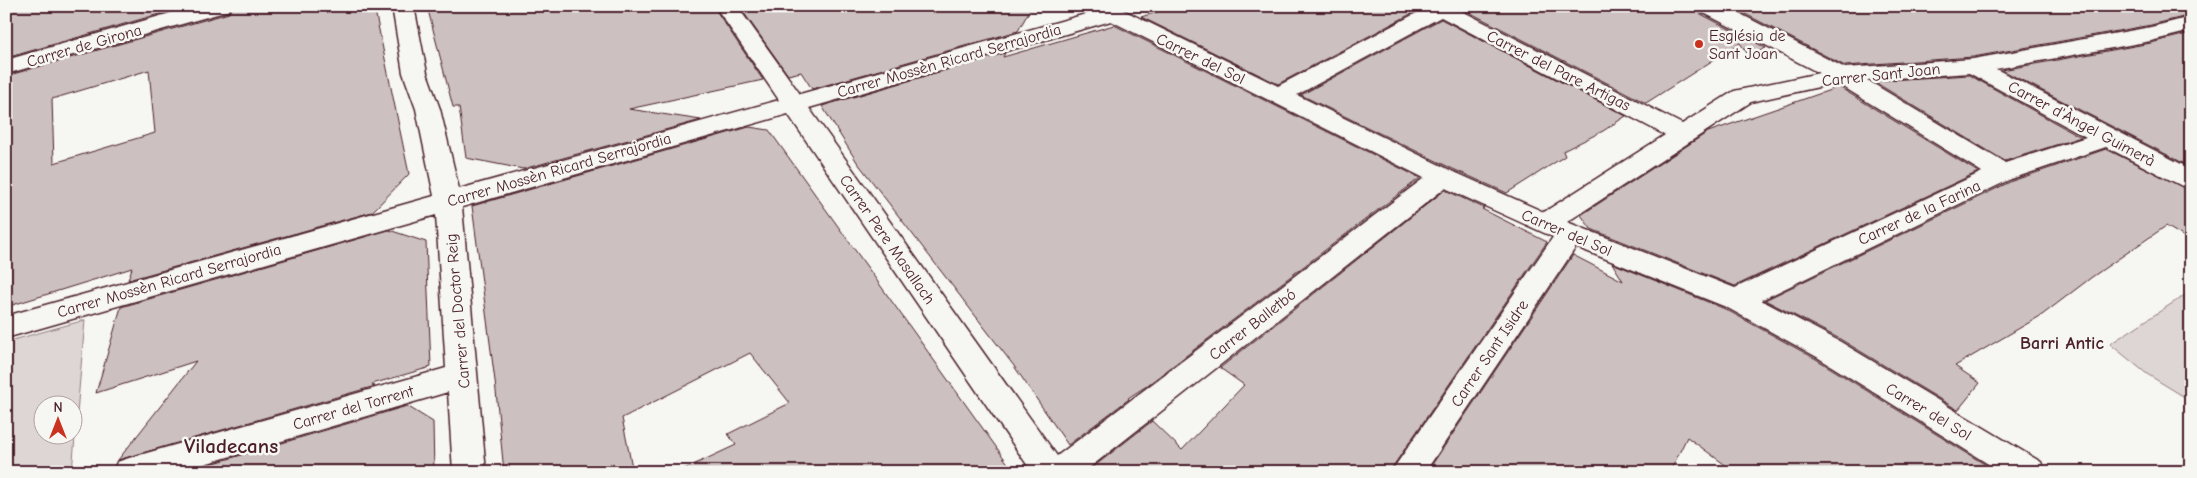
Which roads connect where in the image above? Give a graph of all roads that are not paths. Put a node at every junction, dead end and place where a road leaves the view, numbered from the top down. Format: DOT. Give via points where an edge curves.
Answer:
graph roads {
  1 [pos="220,6"];
  2 [pos="403,6"];
  3 [pos="726,6"];
  4 [pos="1708,6"];
  5 [pos="1442,7"];
  6 [pos="1104,10"];
  7 [pos="2191,24"];
  8 [pos="1973,66"];
  9 [pos="6,67"];
  10 [pos="1841,75"];
  11 [pos="1277,96"];
  12 [pos="792,103"];
  13 [pos="1682,134"];
  14 [pos="2108,138"];
  15 [pos="2002,173"];
  16 [pos="1443,177"];
  17 [pos="2191,180"];
  18 [pos="448,200"];
  19 [pos="1558,229"];
  20 [pos="1736,300"];
  21 [pos="6,327"];
  22 [pos="462,376"];
  23 [pos="129,472"];
  24 [pos="470,472"];
  25 [pos="1050,472"];
  26 [pos="1060,472"];
  27 [pos="1407,472"];
  28 [pos="2029,472"];
  1 -- 9 [label="street, Carrer de Girona"];
  2 -- 18 [label="street, Carrer del Doctor Reig" via="415,72 428,109"];
  3 -- 12 [label="street, Carrer Pere Masallach"];
  4 -- 10 [label="street"];
  5 -- 11 [label="street"];
  5 -- 13 [label="street, Carrer del Pare Artigas"];
  6 -- 11 [label="street, Carrer del Sol"];
  6 -- 12 [label="street, Carrer Mossèn Ricard Serrajordia"];
  7 -- 8 [label="street, Carrer Sant Joan"];
  8 -- 10 [label="street, Carrer Sant Joan"];
  8 -- 14 [label="street, Carrer d'Àngel Guimerà"];
  10 -- 13 [label="street, Carrer Sant Joan" via="1743,96"];
  10 -- 15 [label="street"];
  11 -- 16 [label="street, Carrer del Sol"];
  12 -- 18 [label="street, Carrer Mossèn Ricard Serrajordia"];
  12 -- 25 [label="street, Carrer Pere Masallach"];
  13 -- 19 [label="street, Carrer Sant Joan"];
  14 -- 15 [label="street, Carrer de la Farina"];
  14 -- 17 [label="street, Carrer d'Àngel Guimerà"];
  15 -- 20 [label="street, Carrer de la Farina"];
  16 -- 19 [label="street, Carrer del Sol"];
  16 -- 26 [label="street, Carrer Balletbó"];
  18 -- 21 [label="street, Carrer Mossèn Ricard Serrajordia"];
  18 -- 22 [label="street, Carrer del Doctor Reig"];
  19 -- 20 [label="street, Carrer del Sol"];
  19 -- 27 [label="street, Carrer Sant Isidre"];
  20 -- 28 [label="street, Carrer del Sol" via="1828,349"];
  22 -- 23 [label="street, Carrer del Torrent"];
  22 -- 24 [label="street, Carrer del Doctor Reig"];
}
